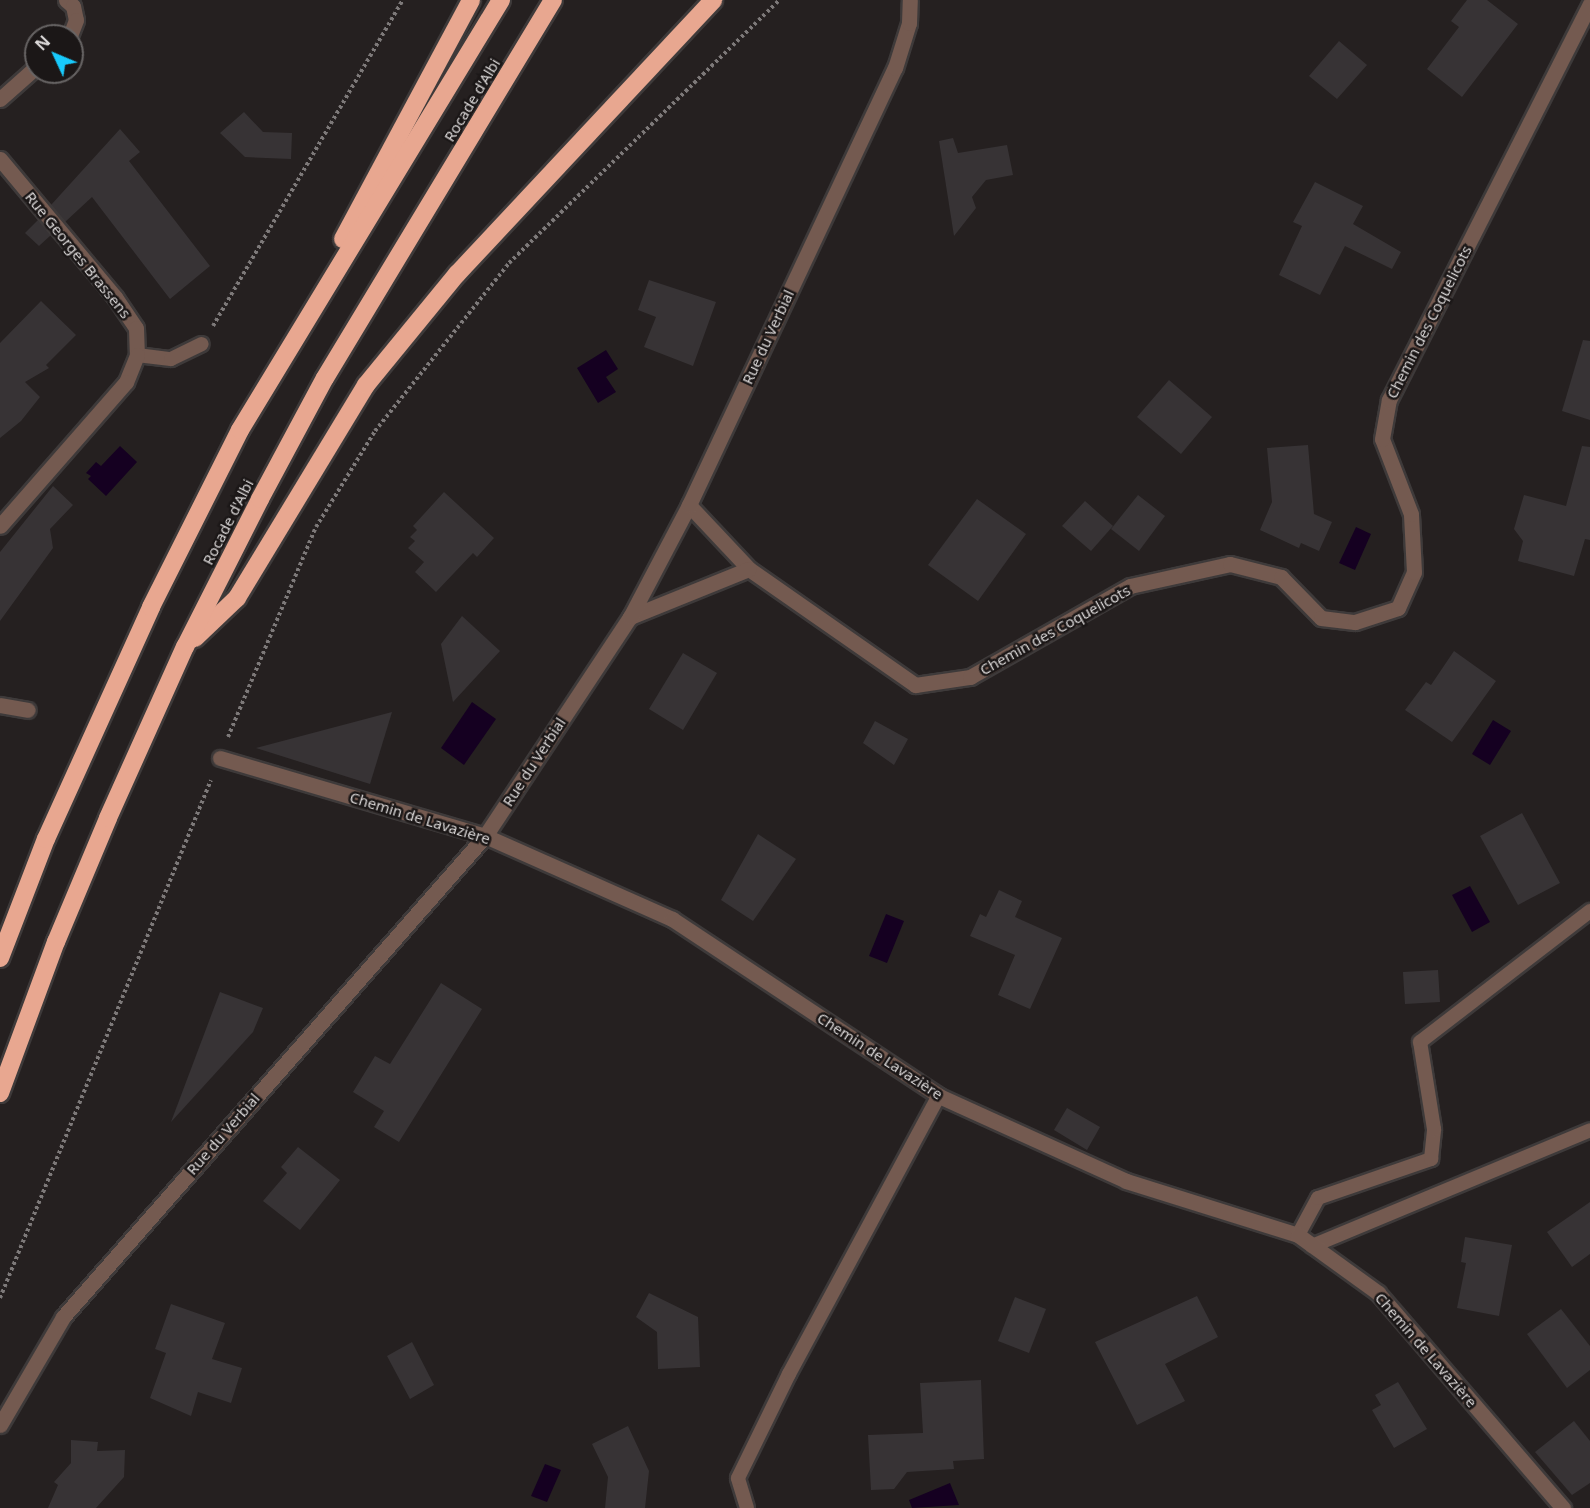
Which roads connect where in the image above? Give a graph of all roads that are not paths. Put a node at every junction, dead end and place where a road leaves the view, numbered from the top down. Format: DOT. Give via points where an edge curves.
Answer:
graph roads {
  1 [pos="66,0"];
  2 [pos="471,0"];
  3 [pos="501,0"];
  4 [pos="553,0"];
  5 [pos="713,0"];
  6 [pos="910,0"];
  7 [pos="1590,4"];
  8 [pos="74,24"];
  9 [pos="24,78"];
  10 [pos="0,99"];
  11 [pos="0,159"];
  12 [pos="202,344"];
  13 [pos="137,356"];
  14 [pos="240,430"];
  15 [pos="689,505"];
  16 [pos="0,526"];
  17 [pos="749,569"];
  18 [pos="630,617"];
  19 [pos="185,648"];
  20 [pos="0,705"];
  21 [pos="28,710"];
  22 [pos="220,758"];
  23 [pos="485,836"];
  24 [pos="1590,911"];
  25 [pos="0,958"];
  26 [pos="0,1093"];
  27 [pos="939,1096"];
  28 [pos="1590,1130"];
  29 [pos="1298,1235"];
  30 [pos="1312,1246"];
  31 [pos="0,1425"];
  32 [pos="747,1508"];
  33 [pos="1563,1508"];
  1 -- 8 [label="street" via="73,6"];
  2 -- 14 [label="highway"];
  3 -- 14 [label="highway, Rocade d'Albi"];
  4 -- 19 [label="highway, Rocade d'Albi" via="325,378"];
  5 -- 19 [label="highway" via="457,274 366,385 237,598"];
  6 -- 15 [label="street, Rue du Verbial" via="909,23 895,68"];
  7 -- 17 [label="street, Chemin des Coquelicots" via="1389,400 1382,439 1411,514 1414,572 1398,608 1354,622 1321,618 1281,577 1230,564 1130,586 970,677 915,685"];
  9 -- 10 [label="street"];
  11 -- 13 [label="street, Rue Georges Brassens" via="115,297 136,328"];
  12 -- 13 [label="lane" via="171,359"];
  13 -- 16 [label="street, Rue Georges Brassens" via="126,382"];
  14 -- 25 [label="highway, Rocade d'Albi" via="151,607 46,838"];
  15 -- 17 [label="street, Chemin des Coquelicots"];
  15 -- 18 [label="street, Rue du Verbial"];
  17 -- 18 [label="street"];
  18 -- 23 [label="street, Rue du Verbial"];
  19 -- 26 [label="highway, Rocade d'Albi" via="56,942"];
  20 -- 21 [label="street"];
  22 -- 23 [label="street, Chemin de Lavazière"];
  23 -- 27 [label="street, Chemin de Lavazière" via="672,919"];
  23 -- 31 [label="street, Rue du Verbial" via="63,1317"];
  24 -- 29 [label="lane" via="1420,1042 1434,1129 1431,1159 1318,1198"];
  27 -- 29 [label="street, Chemin de Lavazière" via="1126,1181"];
  27 -- 32 [label="lane" via="789,1374 738,1478"];
  28 -- 30 [label="lane"];
  29 -- 30 [label="street, Chemin de Lavazière"];
  30 -- 33 [label="street, Chemin de Lavazière" via="1378,1293"];
}
